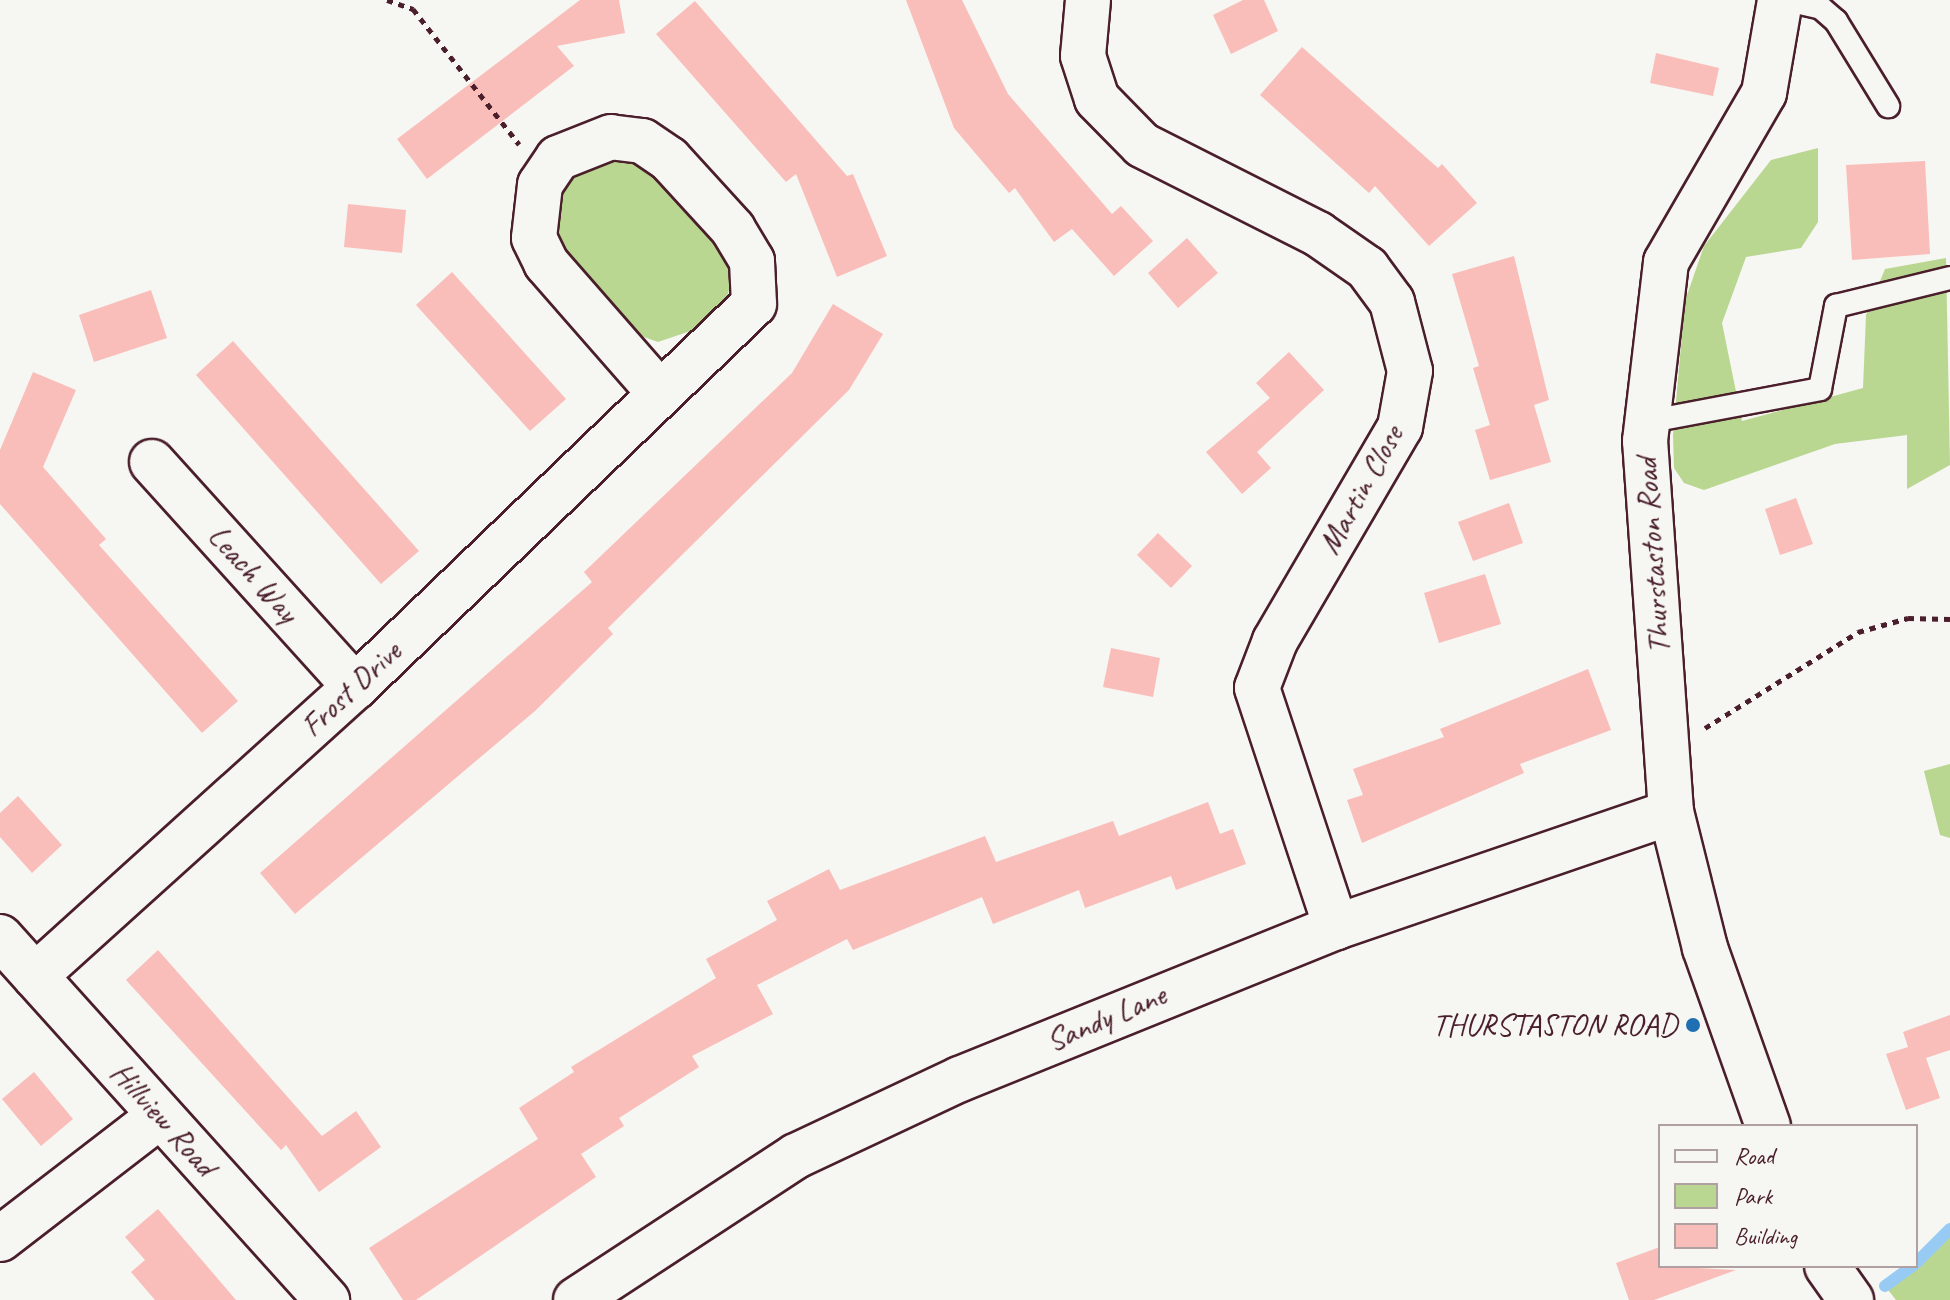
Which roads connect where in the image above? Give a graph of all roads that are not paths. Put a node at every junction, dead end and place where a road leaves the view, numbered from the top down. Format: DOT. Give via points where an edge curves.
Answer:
graph roads {
  1 [pos="1088,0"];
  2 [pos="1780,0"];
  3 [pos="1787,0"];
  4 [pos="1888,106"];
  5 [pos="1950,278"];
  6 [pos="659,392"];
  7 [pos="1646,422"];
  8 [pos="152,462"];
  9 [pos="355,687"];
  10 [pos="1671,812"];
  11 [pos="1336,927"];
  12 [pos="0,937"];
  13 [pos="35,976"];
  14 [pos="160,1116"];
  15 [pos="1767,1124"];
  16 [pos="0,1239"];
  17 [pos="1828,1268"];
  18 [pos="327,1300"];
  19 [pos="576,1300"];
  20 [pos="1851,1300"];
  1 -- 11 [label="street, Martin Close" via="1083,56 1097,99 1142,145 1318,234 1367,268 1392,302 1410,371 1400,427 1275,641 1257,688"];
  2 -- 7 [label="street, Thurstaston Road" via="1764,93 1666,262"];
  3 -- 4 [label="lane" via="1821,8 1836,21"];
  5 -- 7 [label="lane" via="1836,306 1820,389"];
  6 -- 6 [label="street, Frost Drive" via="754,304 752,261 733,229 642,141 611,137 558,158 545,177 534,238 546,263"];
  6 -- 9 [label="street, Frost Drive"];
  7 -- 10 [label="street, Thurstaston Road"];
  8 -- 9 [label="street, Leach Way"];
  9 -- 13 [label="street, Frost Drive"];
  10 -- 11 [label="street, Sandy Lane"];
  10 -- 15 [label="street, Thurstaston Road" via="1705,948"];
  11 -- 19 [label="street, Sandy Lane" via="1088,1024 796,1156"];
  12 -- 13 [label="street, Hillview Road"];
  13 -- 14 [label="street, Hillview Road"];
  14 -- 16 [label="street"];
  14 -- 18 [label="street, Hillview Road"];
  17 -- 20 [label="street"];
}
